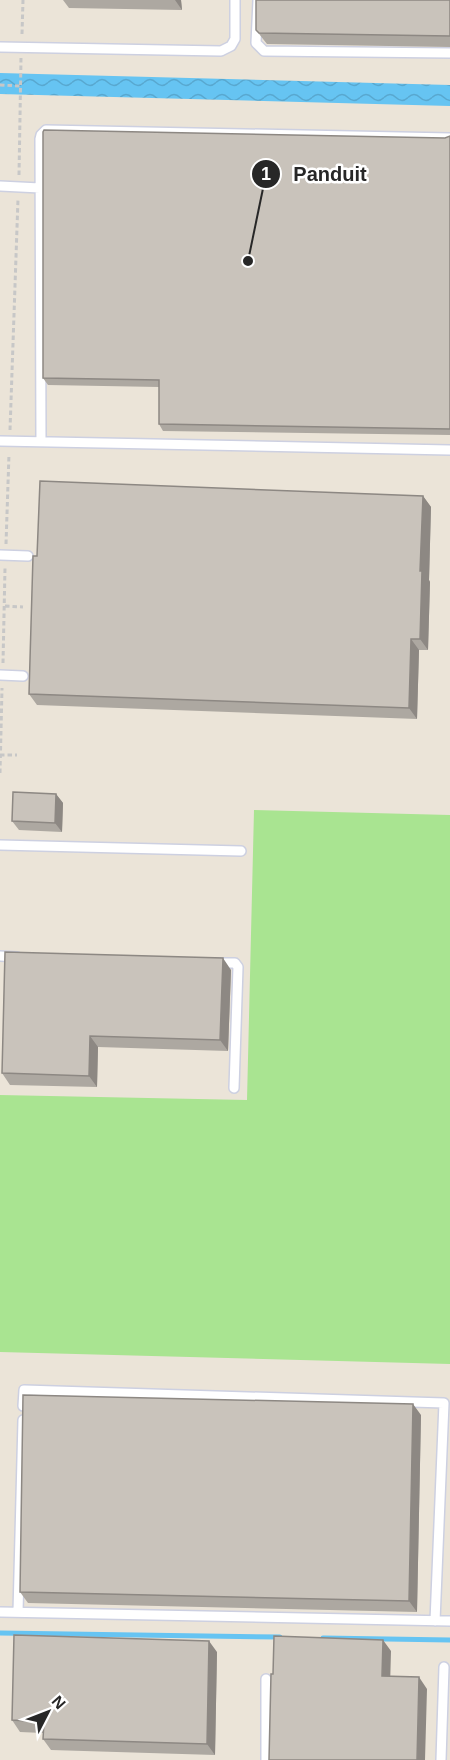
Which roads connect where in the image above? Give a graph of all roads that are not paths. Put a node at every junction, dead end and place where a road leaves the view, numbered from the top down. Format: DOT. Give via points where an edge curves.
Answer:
graph roads {
  1 [pos="235,0"];
  2 [pos="258,0"];
  3 [pos="0,47"];
  4 [pos="450,53"];
  5 [pos="450,138"];
  6 [pos="0,186"];
  7 [pos="40,188"];
  8 [pos="5,441"];
  9 [pos="41,442"];
  10 [pos="450,450"];
  11 [pos="3,555"];
  12 [pos="28,556"];
  13 [pos="1,675"];
  14 [pos="22,676"];
  15 [pos="0,845"];
  16 [pos="241,851"];
  17 [pos="0,956"];
  18 [pos="23,957"];
  19 [pos="210,962"];
  20 [pos="234,1088"];
  21 [pos="0,1612"];
  22 [pos="18,1612"];
  23 [pos="435,1621"];
  24 [pos="450,1621"];
  25 [pos="444,1667"];
  26 [pos="266,1679"];
  27 [pos="266,1760"];
  28 [pos="441,1760"];
  1 -- 3 [label="lane" via="235,39 220,51"];
  2 -- 4 [label="lane" via="256,43 264,51"];
  5 -- 7 [label="lane" via="46,130 40,139"];
  6 -- 7 [label="lane"];
  7 -- 9 [label="lane"];
  8 -- 9 [label="lane"];
  9 -- 10 [label="lane"];
  11 -- 12 [label="lane"];
  13 -- 14 [label="lane"];
  15 -- 16 [label="lane"];
  17 -- 18 [label="lane"];
  19 -- 20 [label="lane" via="235,963 237,967"];
  21 -- 22 [label="lane"];
  22 -- 23 [label="lane"];
  22 -- 23 [label="lane" via="24,1390 444,1403"];
  23 -- 24 [label="lane"];
  25 -- 28 [label="lane"];
  26 -- 27 [label="lane"];
}
